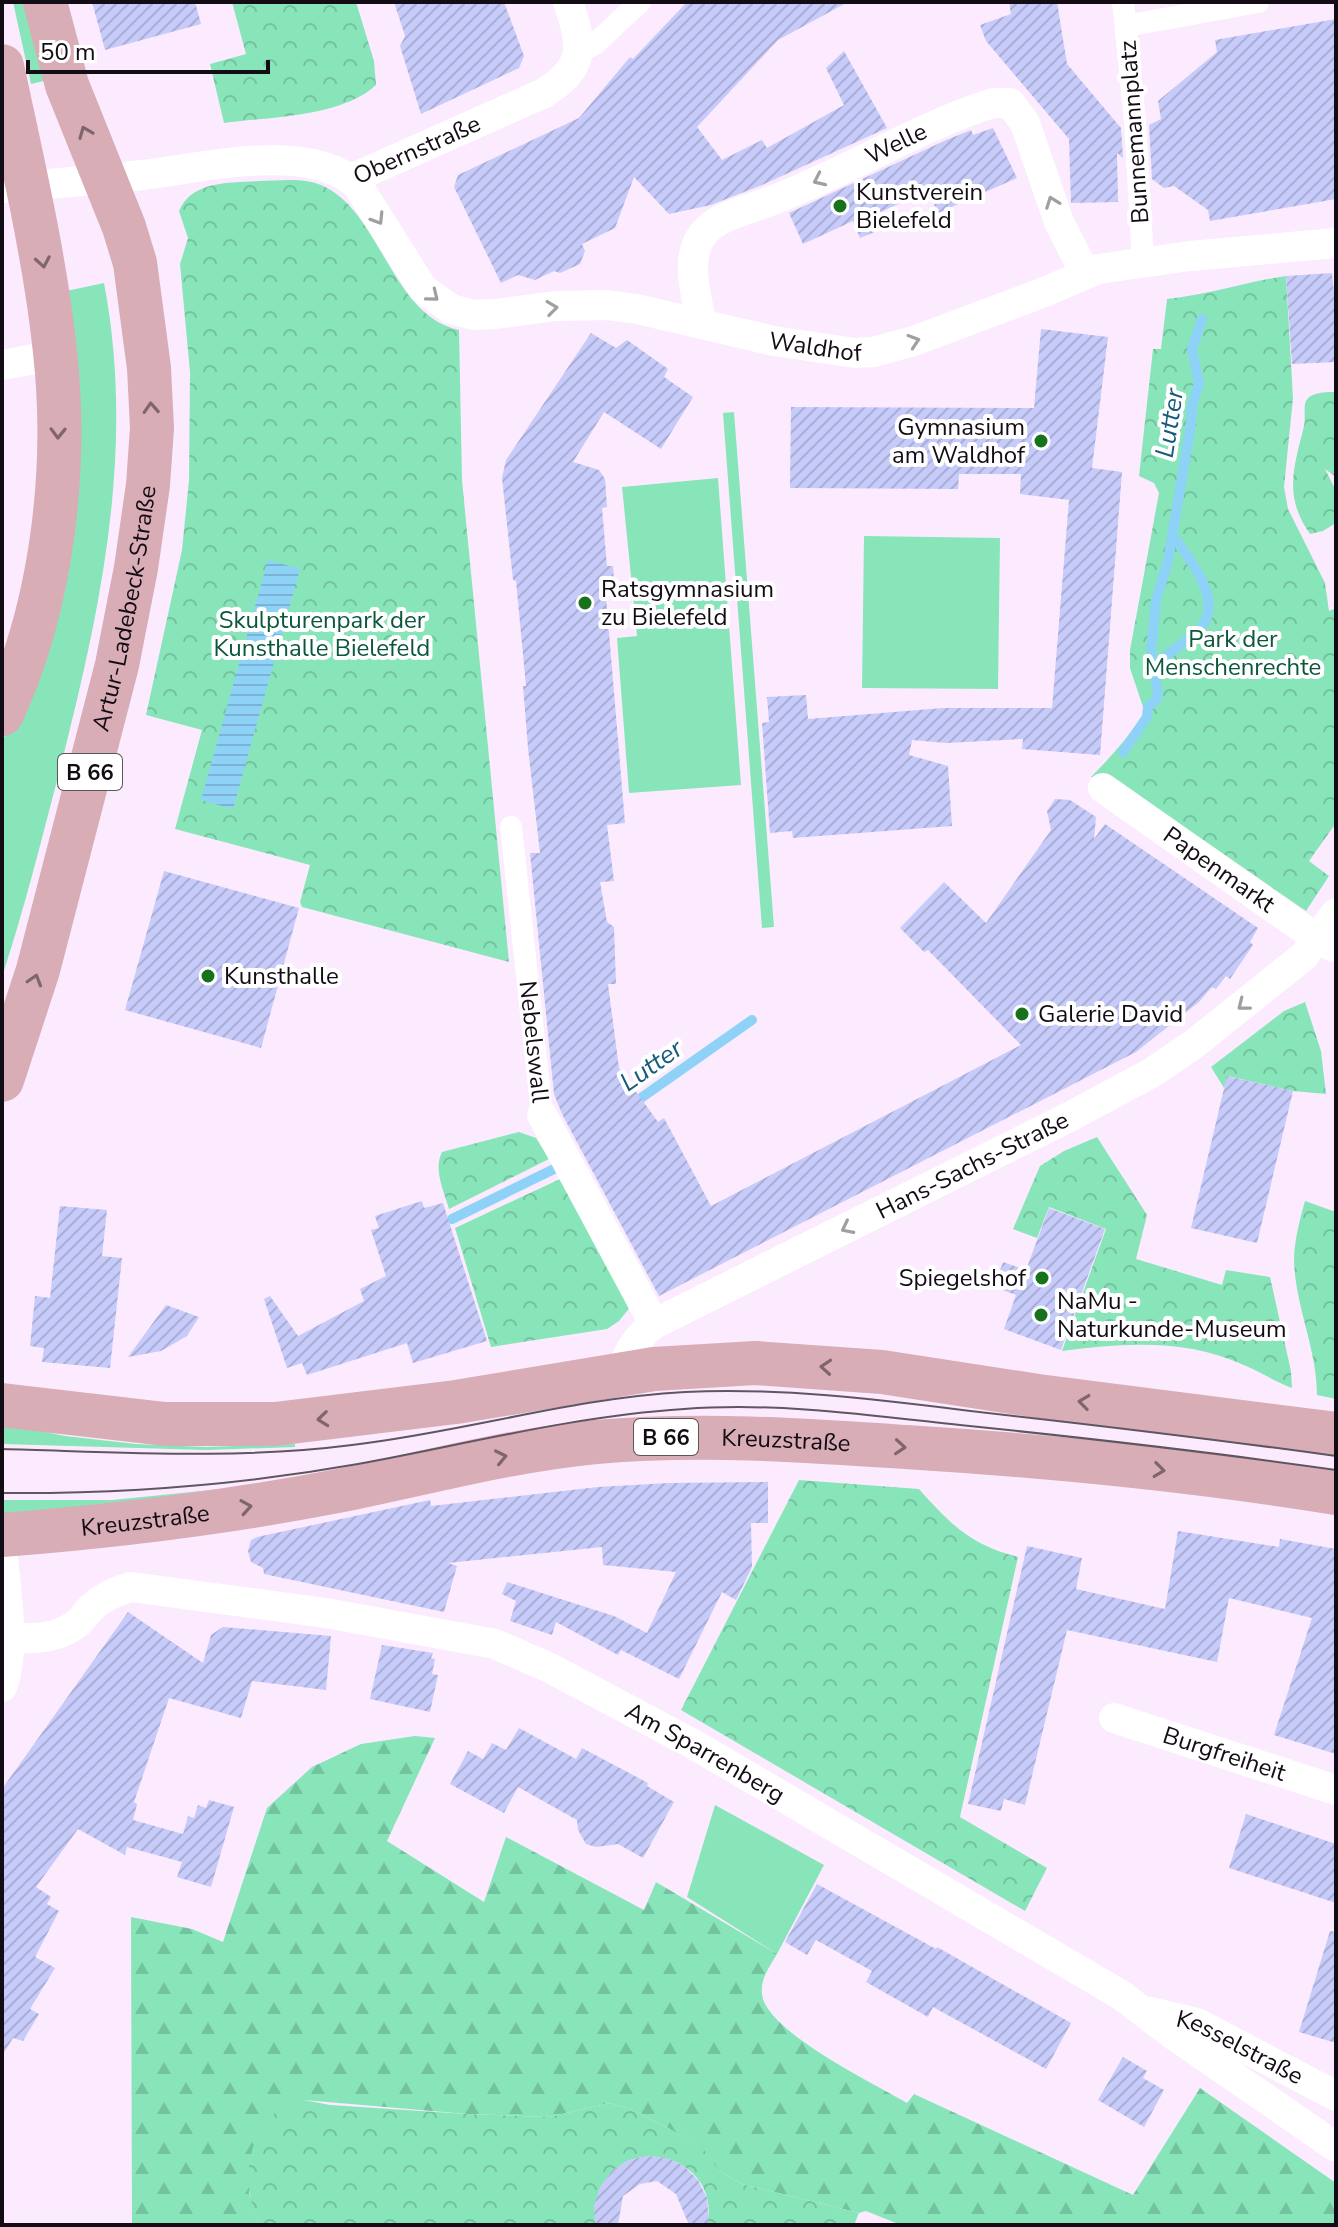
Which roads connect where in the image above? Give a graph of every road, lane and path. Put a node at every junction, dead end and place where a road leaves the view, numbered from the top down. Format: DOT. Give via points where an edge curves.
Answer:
graph roads {
  1 [pos="45,2"];
  2 [pos="568,2"];
  3 [pos="640,2"];
  4 [pos="1123,2"];
  5 [pos="1258,2"];
  6 [pos="1126,26"];
  7 [pos="578,52"];
  8 [pos="2,66"];
  9 [pos="104,178"];
  10 [pos="351,179"];
  11 [pos="14,187"];
  12 [pos="1336,243"];
  13 [pos="1143,262"];
  14 [pos="1085,273"];
  15 [pos="701,323"];
  16 [pos="56,355"];
  17 [pos="2,365"];
  18 [pos="2,714"];
  19 [pos="1103,788"];
  20 [pos="511,827"];
  21 [pos="1336,913"];
  22 [pos="1327,943"];
  23 [pos="2,1080"];
  24 [pos="542,1115"];
  25 [pos="654,1324"];
  26 [pos="620,1375"];
  27 [pos="2,1384"];
  28 [pos="2,1405"];
  29 [pos="65,1413"];
  30 [pos="1336,1434"];
  31 [pos="1336,1493"];
  32 [pos="2,1535"];
  33 [pos="2,1550"];
  34 [pos="8,1638"];
  35 [pos="2,1687"];
  36 [pos="1114,1718"];
  37 [pos="1336,1790"];
  38 [pos="1141,2010"];
  39 [pos="1336,2096"];
  40 [pos="1336,2147"];
  9 -- 1 [label="main road, B 66, one-way" via="67,85"];
  2 -- 7 [label="street"];
  3 -- 7 [label="street, Obernstraße" via="595,44"];
  4 -- 6 [label="street, Bunnemannplatz"];
  5 -- 6 [label="street"];
  6 -- 13 [label="street, Bunnemannplatz"];
  7 -- 10 [label="street, Obernstraße" via="571,73 544,93"];
  8 -- 11 [label="main road"];
  9 -- 10 [label="street, Obernstraße" via="289,161"];
  9 -- 11 [label="street, Obernstraße"];
  23 -- 9 [label="main road, Artur-Ladebeck-Straße / B 66, one-way" via="42,956 117,665 148,485 149,368 135,263"];
  10 -- 15 [label="street, Waldhof, one-way" via="423,289 451,309 474,315 607,305"];
  11 -- 16 [label="main road, one-way" via="46,282"];
  12 -- 13 [label="street, Waldhof"];
  13 -- 14 [label="street, Waldhof"];
  15 -- 14 [label="street, Waldhof, one-way" via="832,351 873,352 934,334"];
  14 -- 15 [label="street, Welle, one-way" via="1059,222 1025,123 1010,103 993,103 722,219 704,232 694,248"];
  16 -- 17 [label="street"];
  16 -- 18 [label="main road, one-way" via="51,540 39,609"];
  19 -- 22 [label="street, Papenmarkt"];
  20 -- 24 [label="street, Nebelswall"];
  21 -- 22 [label="street, Hans-Sachs-Straße"];
  22 -- 25 [label="street, Hans-Sachs-Straße, one-way" via="1153,1072"];
  24 -- 25 [label="street, Nebelswall"];
  25 -- 26 [label="street, Hans-Sachs-Straße" via="631,1347"];
  26 -- 29 [label="main road, one-way" via="275,1424 165,1424"];
  30 -- 26 [label="main road, one-way" via="848,1368 720,1363"];
  27 -- 29 [label="main road"];
  28 -- 29 [label="main road"];
  32 -- 31 [label="main road, Kreuzstraße / B 66, one-way" via="231,1510 536,1450 667,1437 989,1452"];
  33 -- 34 [label="street"];
  34 -- 35 [label="street"];
  34 -- 38 [label="street, Am Sparrenberg" via="56,1634 76,1625 112,1592 131,1587 326,1613 495,1644 730,1765"];
  36 -- 37 [label="street, Burgfreiheit"];
  38 -- 39 [label="street, Kesselstraße" via="1197,2023"];
  38 -- 40 [label="street, Am Sparrenberg"];
}
